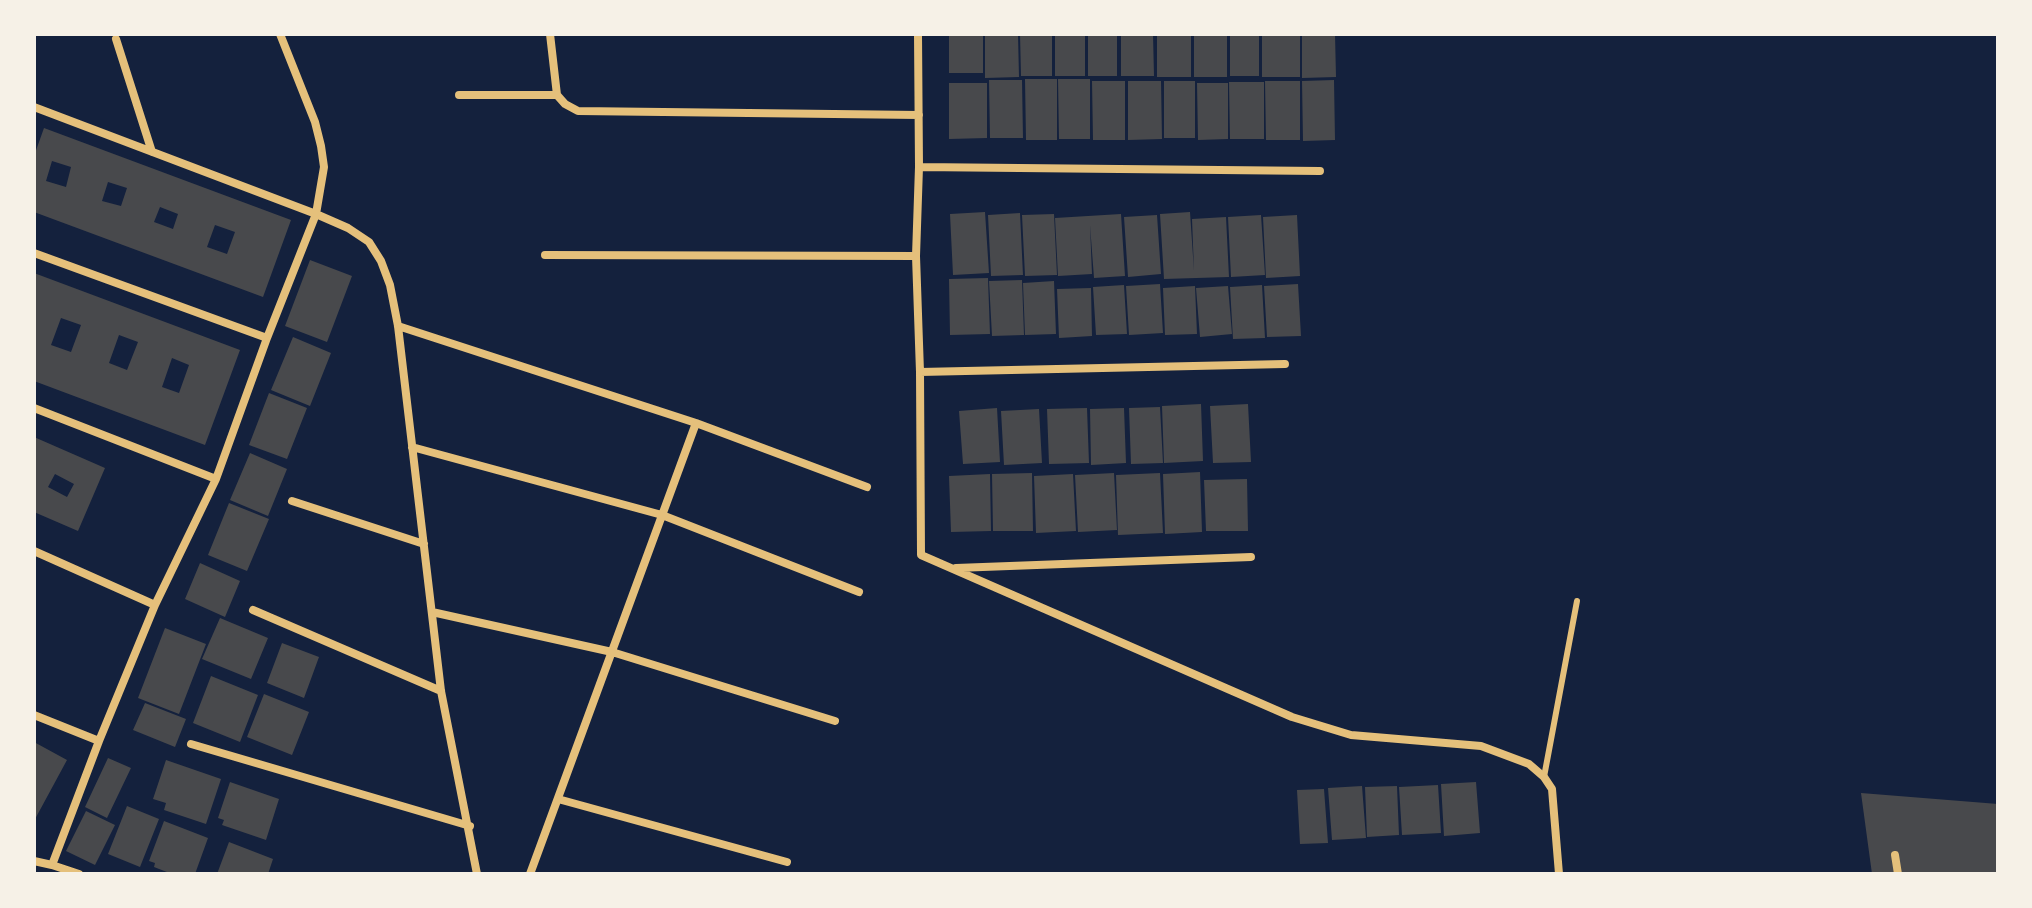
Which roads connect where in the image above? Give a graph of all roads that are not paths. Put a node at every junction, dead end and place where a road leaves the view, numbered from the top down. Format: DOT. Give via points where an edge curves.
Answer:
graph roads {
  1 [pos="280,34"];
  2 [pos="550,34"];
  3 [pos="918,34"];
  4 [pos="116,39"];
  5 [pos="459,95"];
  6 [pos="557,95"];
  7 [pos="34,107"];
  8 [pos="919,115"];
  9 [pos="152,152"];
  10 [pos="919,167"];
  11 [pos="1320,171"];
  12 [pos="316,214"];
  13 [pos="34,253"];
  14 [pos="545,255"];
  15 [pos="916,256"];
  16 [pos="398,326"];
  17 [pos="267,338"];
  18 [pos="1285,364"];
  19 [pos="920,372"];
  20 [pos="34,408"];
  21 [pos="696,423"];
  22 [pos="412,447"];
  23 [pos="216,479"];
  24 [pos="867,487"];
  25 [pos="292,501"];
  26 [pos="662,515"];
  27 [pos="424,544"];
  28 [pos="34,551"];
  29 [pos="1251,557"];
  30 [pos="952,568"];
  31 [pos="859,592"];
  32 [pos="1577,601"];
  33 [pos="155,605"];
  34 [pos="253,610"];
  35 [pos="432,612"];
  36 [pos="612,652"];
  37 [pos="441,691"];
  38 [pos="34,715"];
  39 [pos="835,721"];
  40 [pos="99,741"];
  41 [pos="191,744"];
  42 [pos="1544,777"];
  43 [pos="558,799"];
  44 [pos="470,826"];
  45 [pos="1895,855"];
  46 [pos="34,861"];
  47 [pos="787,862"];
  48 [pos="52,865"];
  49 [pos="79,874"];
  50 [pos="477,874"];
  51 [pos="530,874"];
  52 [pos="1559,874"];
  53 [pos="1898,874"];
  1 -- 12 [label="street" via="321,146 324,167"];
  2 -- 6 [label="street"];
  3 -- 8 [label="street"];
  4 -- 9 [label="street"];
  5 -- 6 [label="street"];
  6 -- 8 [label="street" via="578,111"];
  7 -- 9 [label="street"];
  8 -- 10 [label="street"];
  9 -- 12 [label="street"];
  10 -- 11 [label="street"];
  10 -- 15 [label="street"];
  12 -- 16 [label="street" via="369,242 390,285"];
  12 -- 17 [label="street"];
  13 -- 17 [label="street"];
  14 -- 15 [label="street"];
  15 -- 19 [label="street"];
  16 -- 21 [label="street"];
  16 -- 22 [label="street"];
  17 -- 23 [label="street"];
  18 -- 19 [label="street"];
  19 -- 30 [label="street" via="921,555"];
  20 -- 23 [label="street"];
  21 -- 24 [label="street"];
  21 -- 26 [label="street"];
  22 -- 26 [label="street"];
  22 -- 27 [label="street"];
  23 -- 33 [label="street"];
  25 -- 27 [label="street"];
  26 -- 31 [label="street"];
  26 -- 36 [label="street"];
  27 -- 35 [label="street"];
  28 -- 33 [label="street"];
  29 -- 30 [label="street"];
  30 -- 42 [label="street" via="1292,717 1351,735 1481,746 1529,764"];
  32 -- 42 [label="lane"];
  33 -- 40 [label="street"];
  34 -- 37 [label="street"];
  35 -- 36 [label="street"];
  35 -- 37 [label="street"];
  36 -- 39 [label="street"];
  36 -- 43 [label="street"];
  37 -- 44 [label="street"];
  38 -- 40 [label="street"];
  40 -- 48 [label="street"];
  41 -- 44 [label="street"];
  42 -- 52 [label="street" via="1552,789"];
  43 -- 47 [label="street"];
  43 -- 51 [label="street"];
  44 -- 50 [label="street"];
  45 -- 53 [label="street"];
  46 -- 48 [label="street"];
  48 -- 49 [label="street"];
}
